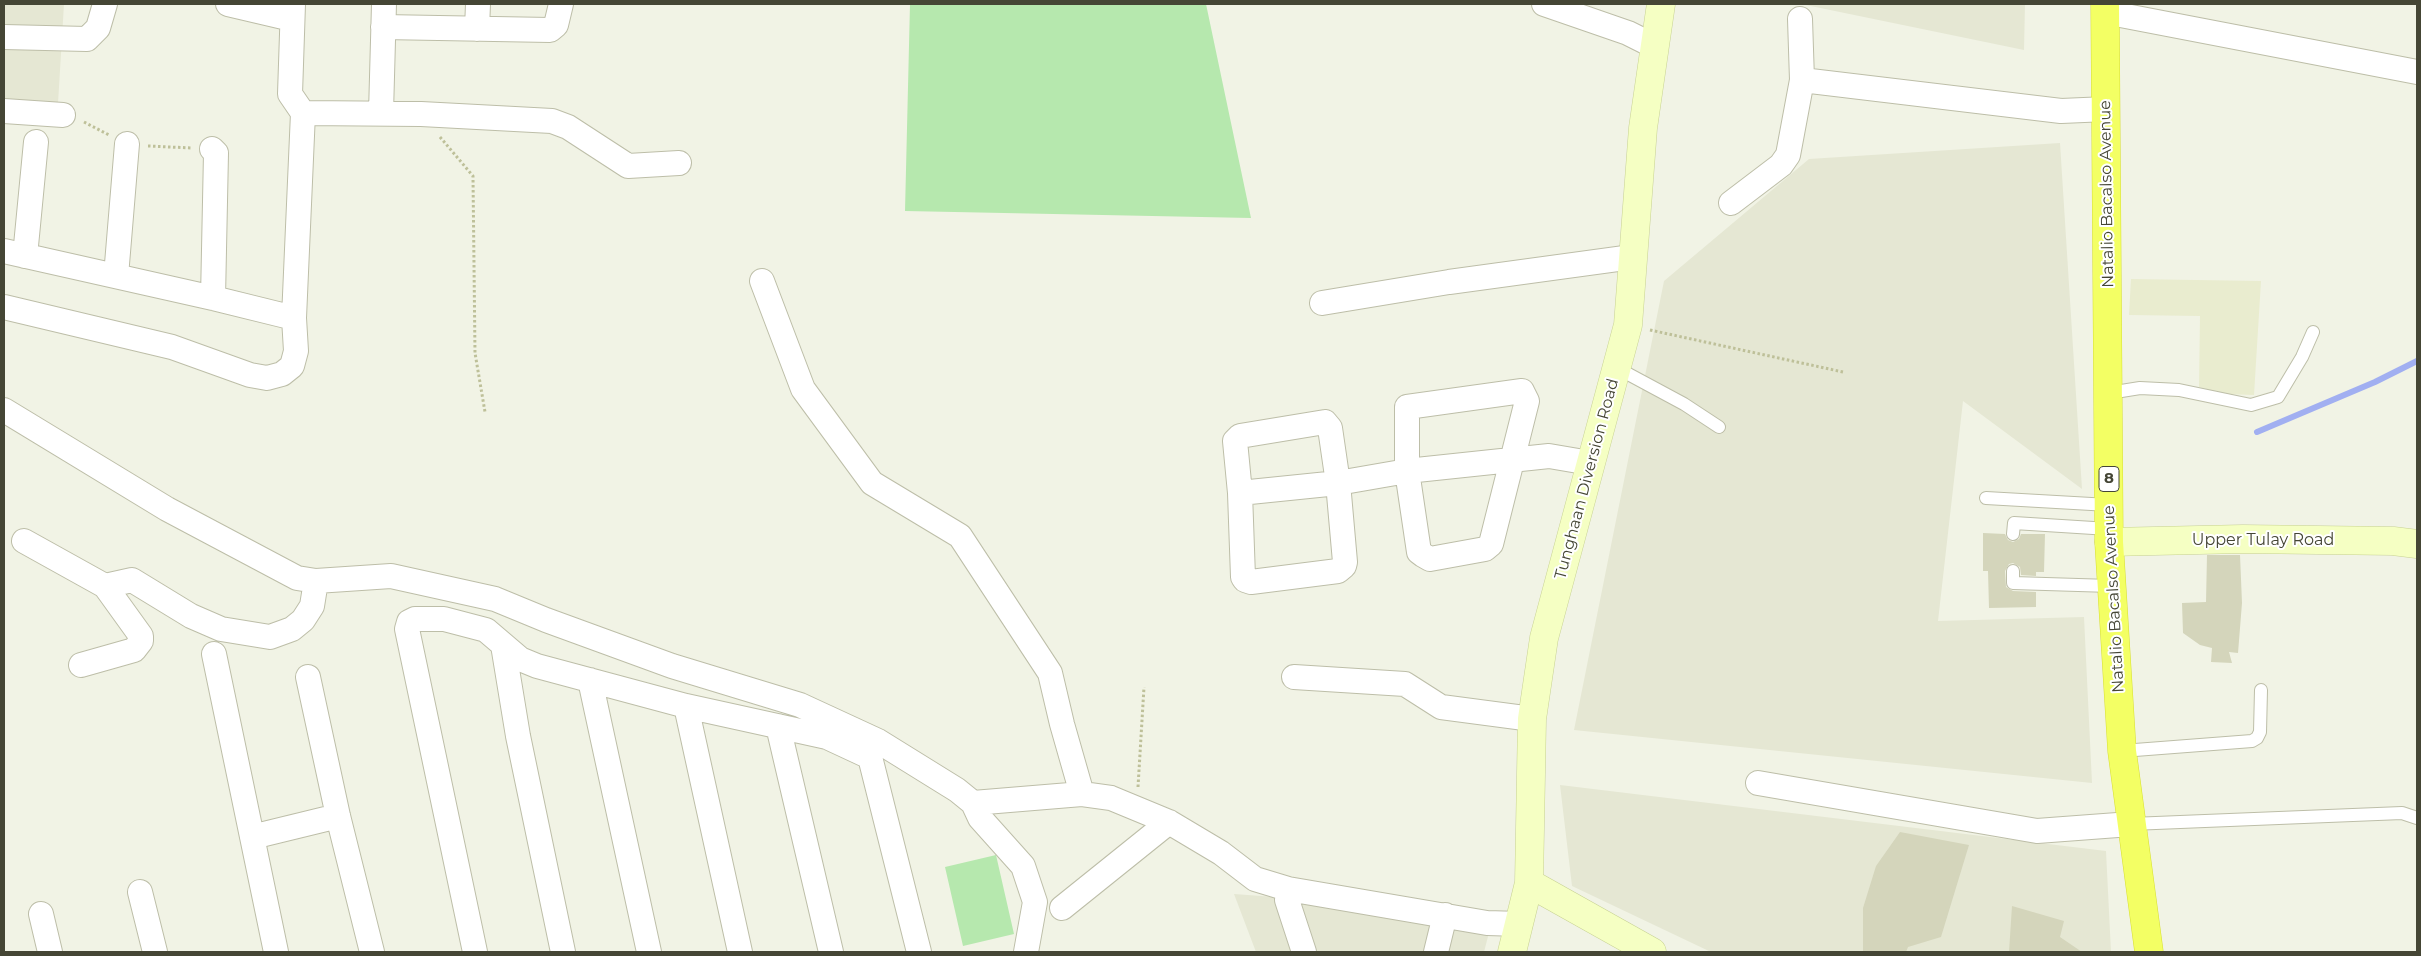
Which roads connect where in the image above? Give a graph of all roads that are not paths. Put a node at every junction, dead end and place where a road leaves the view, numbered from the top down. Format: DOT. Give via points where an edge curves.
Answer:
graph roads {
  1 [pos="105,4"];
  2 [pos="228,4"];
  3 [pos="384,4"];
  4 [pos="478,4"];
  5 [pos="561,4"];
  6 [pos="1544,4"];
  7 [pos="1660,4"];
  8 [pos="2105,8"];
  9 [pos="292,11"];
  10 [pos="1800,19"];
  11 [pos="383,28"];
  12 [pos="477,29"];
  13 [pos="4,37"];
  14 [pos="1654,46"];
  15 [pos="2417,72"];
  16 [pos="1802,80"];
  17 [pos="2106,109"];
  18 [pos="4,111"];
  19 [pos="303,113"];
  20 [pos="381,113"];
  21 [pos="63,115"];
  22 [pos="36,142"];
  23 [pos="127,144"];
  24 [pos="212,149"];
  25 [pos="679,163"];
  26 [pos="1731,203"];
  27 [pos="14,253"];
  28 [pos="1632,257"];
  29 [pos="116,276"];
  30 [pos="762,280"];
  31 [pos="213,298"];
  32 [pos="1322,303"];
  33 [pos="4,307"];
  34 [pos="294,318"];
  35 [pos="2313,332"];
  36 [pos="1617,368"];
  37 [pos="2109,393"];
  38 [pos="4,410"];
  39 [pos="1719,427"];
  40 [pos="1511,460"];
  41 [pos="1590,463"];
  42 [pos="1407,471"];
  43 [pos="1338,483"];
  44 [pos="1240,494"];
  45 [pos="1986,498"];
  46 [pos="2109,525"];
  47 [pos="2013,534"];
  48 [pos="24,541"];
  49 [pos="2417,544"];
  50 [pos="2013,571"];
  51 [pos="316,581"];
  52 [pos="105,586"];
  53 [pos="2111,586"];
  54 [pos="504,645"];
  55 [pos="214,654"];
  56 [pos="81,665"];
  57 [pos="308,677"];
  58 [pos="1294,677"];
  59 [pos="590,680"];
  60 [pos="2261,690"];
  61 [pos="686,706"];
  62 [pos="1532,719"];
  63 [pos="778,726"];
  64 [pos="2122,752"];
  65 [pos="1758,783"];
  66 [pos="1082,794"];
  67 [pos="973,803"];
  68 [pos="338,816"];
  69 [pos="2417,818"];
  70 [pos="1169,822"];
  71 [pos="2131,824"];
  72 [pos="252,837"];
  73 [pos="1529,883"];
  74 [pos="1288,889"];
  75 [pos="140,892"];
  76 [pos="1062,908"];
  77 [pos="41,914"];
  78 [pos="1445,915"];
  79 [pos="1520,924"];
  80 [pos="50,952"];
  81 [pos="154,952"];
  82 [pos="276,952"];
  83 [pos="372,952"];
  84 [pos="475,952"];
  85 [pos="563,952"];
  86 [pos="649,952"];
  87 [pos="740,952"];
  88 [pos="830,952"];
  89 [pos="920,952"];
  90 [pos="1026,952"];
  91 [pos="1304,952"];
  92 [pos="1436,952"];
  93 [pos="1512,952"];
  94 [pos="1652,952"];
  95 [pos="2149,952"];
  1 -- 13 [label="street" via="98,28 87,39"];
  2 -- 9 [label="street"];
  3 -- 11 [label="street"];
  4 -- 12 [label="street"];
  5 -- 12 [label="street" via="556,25 550,30"];
  6 -- 14 [label="street" via="1628,33"];
  7 -- 14 [label="street, Tunghaan Diversion Road"];
  8 -- 15 [label="street"];
  8 -- 17 [label="highway, Natalio Bacalso Avenue / 8"];
  9 -- 19 [label="street" via="290,94"];
  10 -- 16 [label="street"];
  11 -- 12 [label="street"];
  11 -- 20 [label="street"];
  14 -- 28 [label="street, Tunghaan Diversion Road"];
  16 -- 17 [label="street" via="2062,111"];
  16 -- 26 [label="street" via="1785,160"];
  17 -- 37 [label="highway, Natalio Bacalso Avenue / 8"];
  18 -- 21 [label="street"];
  19 -- 20 [label="street"];
  19 -- 34 [label="street"];
  20 -- 25 [label="street" via="552,121 568,127 628,166"];
  22 -- 27 [label="street"];
  23 -- 29 [label="street"];
  24 -- 31 [label="street" via="216,153"];
  27 -- 29 [label="street"];
  28 -- 32 [label="street"];
  28 -- 36 [label="street, Tunghaan Diversion Road" via="1628,325"];
  29 -- 31 [label="street"];
  30 -- 66 [label="street" via="803,389 872,484 960,536 1050,673"];
  31 -- 34 [label="street"];
  33 -- 34 [label="street" via="172,347 267,378 282,374 292,366 296,351"];
  35 -- 37 [label="lane" via="2278,398 2251,405 2179,390 2140,388"];
  36 -- 39 [label="lane"];
  36 -- 41 [label="street, Tunghaan Diversion Road"];
  37 -- 46 [label="highway, Natalio Bacalso Avenue / 8"];
  38 -- 51 [label="street" via="167,509 297,578"];
  40 -- 41 [label="street" via="1549,456"];
  40 -- 42 [label="street"];
  40 -- 42 [label="street" via="1491,544 1430,559 1419,552"];
  40 -- 42 [label="street" via="1527,402 1522,391 1407,407"];
  41 -- 62 [label="street, Tunghaan Diversion Road" via="1544,638"];
  42 -- 43 [label="street"];
  43 -- 44 [label="street"];
  43 -- 44 [label="street" via="1330,428 1324,422 1237,438 1234,446"];
  43 -- 44 [label="street" via="1345,562 1341,569 1251,582 1243,577"];
  45 -- 46 [label="lane"];
  46 -- 47 [label="lane" via="2014,523"];
  46 -- 49 [label="street, Upper Tulay Road" via="2253,540"];
  46 -- 53 [label="highway, Natalio Bacalso Avenue / 8"];
  48 -- 52 [label="street"];
  50 -- 53 [label="lane" via="2013,583"];
  51 -- 52 [label="street" via="312,606 303,620 292,629 270,637 214,626 191,616 132,580"];
  51 -- 67 [label="street" via="391,576 495,599 672,666 800,705 878,741"];
  52 -- 56 [label="street" via="141,636 141,641 134,650"];
  53 -- 64 [label="highway, Natalio Bacalso Avenue / 8"];
  54 -- 59 [label="street" via="520,659 537,666"];
  54 -- 84 [label="street" via="486,630 444,619 415,618 407,629"];
  54 -- 85 [label="street" via="518,736"];
  55 -- 72 [label="street"];
  57 -- 68 [label="street"];
  58 -- 62 [label="street" via="1405,684 1441,707"];
  59 -- 61 [label="street"];
  59 -- 86 [label="street"];
  60 -- 64 [label="lane" via="2260,732 2252,741"];
  61 -- 63 [label="street"];
  61 -- 87 [label="street"];
  62 -- 73 [label="street, Tunghaan Diversion Road"];
  63 -- 88 [label="street"];
  63 -- 89 [label="street" via="827,737 870,758"];
  64 -- 71 [label="highway, Natalio Bacalso Avenue / 8"];
  65 -- 71 [label="street" via="2037,831"];
  66 -- 67 [label="street"];
  66 -- 70 [label="street" via="1111,798"];
  67 -- 90 [label="street" via="980,818 1023,866 1035,902"];
  68 -- 72 [label="street"];
  68 -- 83 [label="street"];
  69 -- 71 [label="lane" via="2402,812"];
  70 -- 74 [label="street" via="1221,853 1255,879"];
  70 -- 76 [label="street"];
  71 -- 95 [label="highway, Natalio Bacalso Avenue / 8"];
  72 -- 82 [label="street"];
  73 -- 79 [label="street, Tunghaan Diversion Road"];
  73 -- 94 [label="street"];
  74 -- 78 [label="street"];
  74 -- 91 [label="street" via="1287,900"];
  75 -- 81 [label="street"];
  77 -- 80 [label="street"];
  78 -- 79 [label="street" via="1487,923"];
  78 -- 92 [label="street"];
  79 -- 93 [label="street, Tunghaan Diversion Road"];
}
